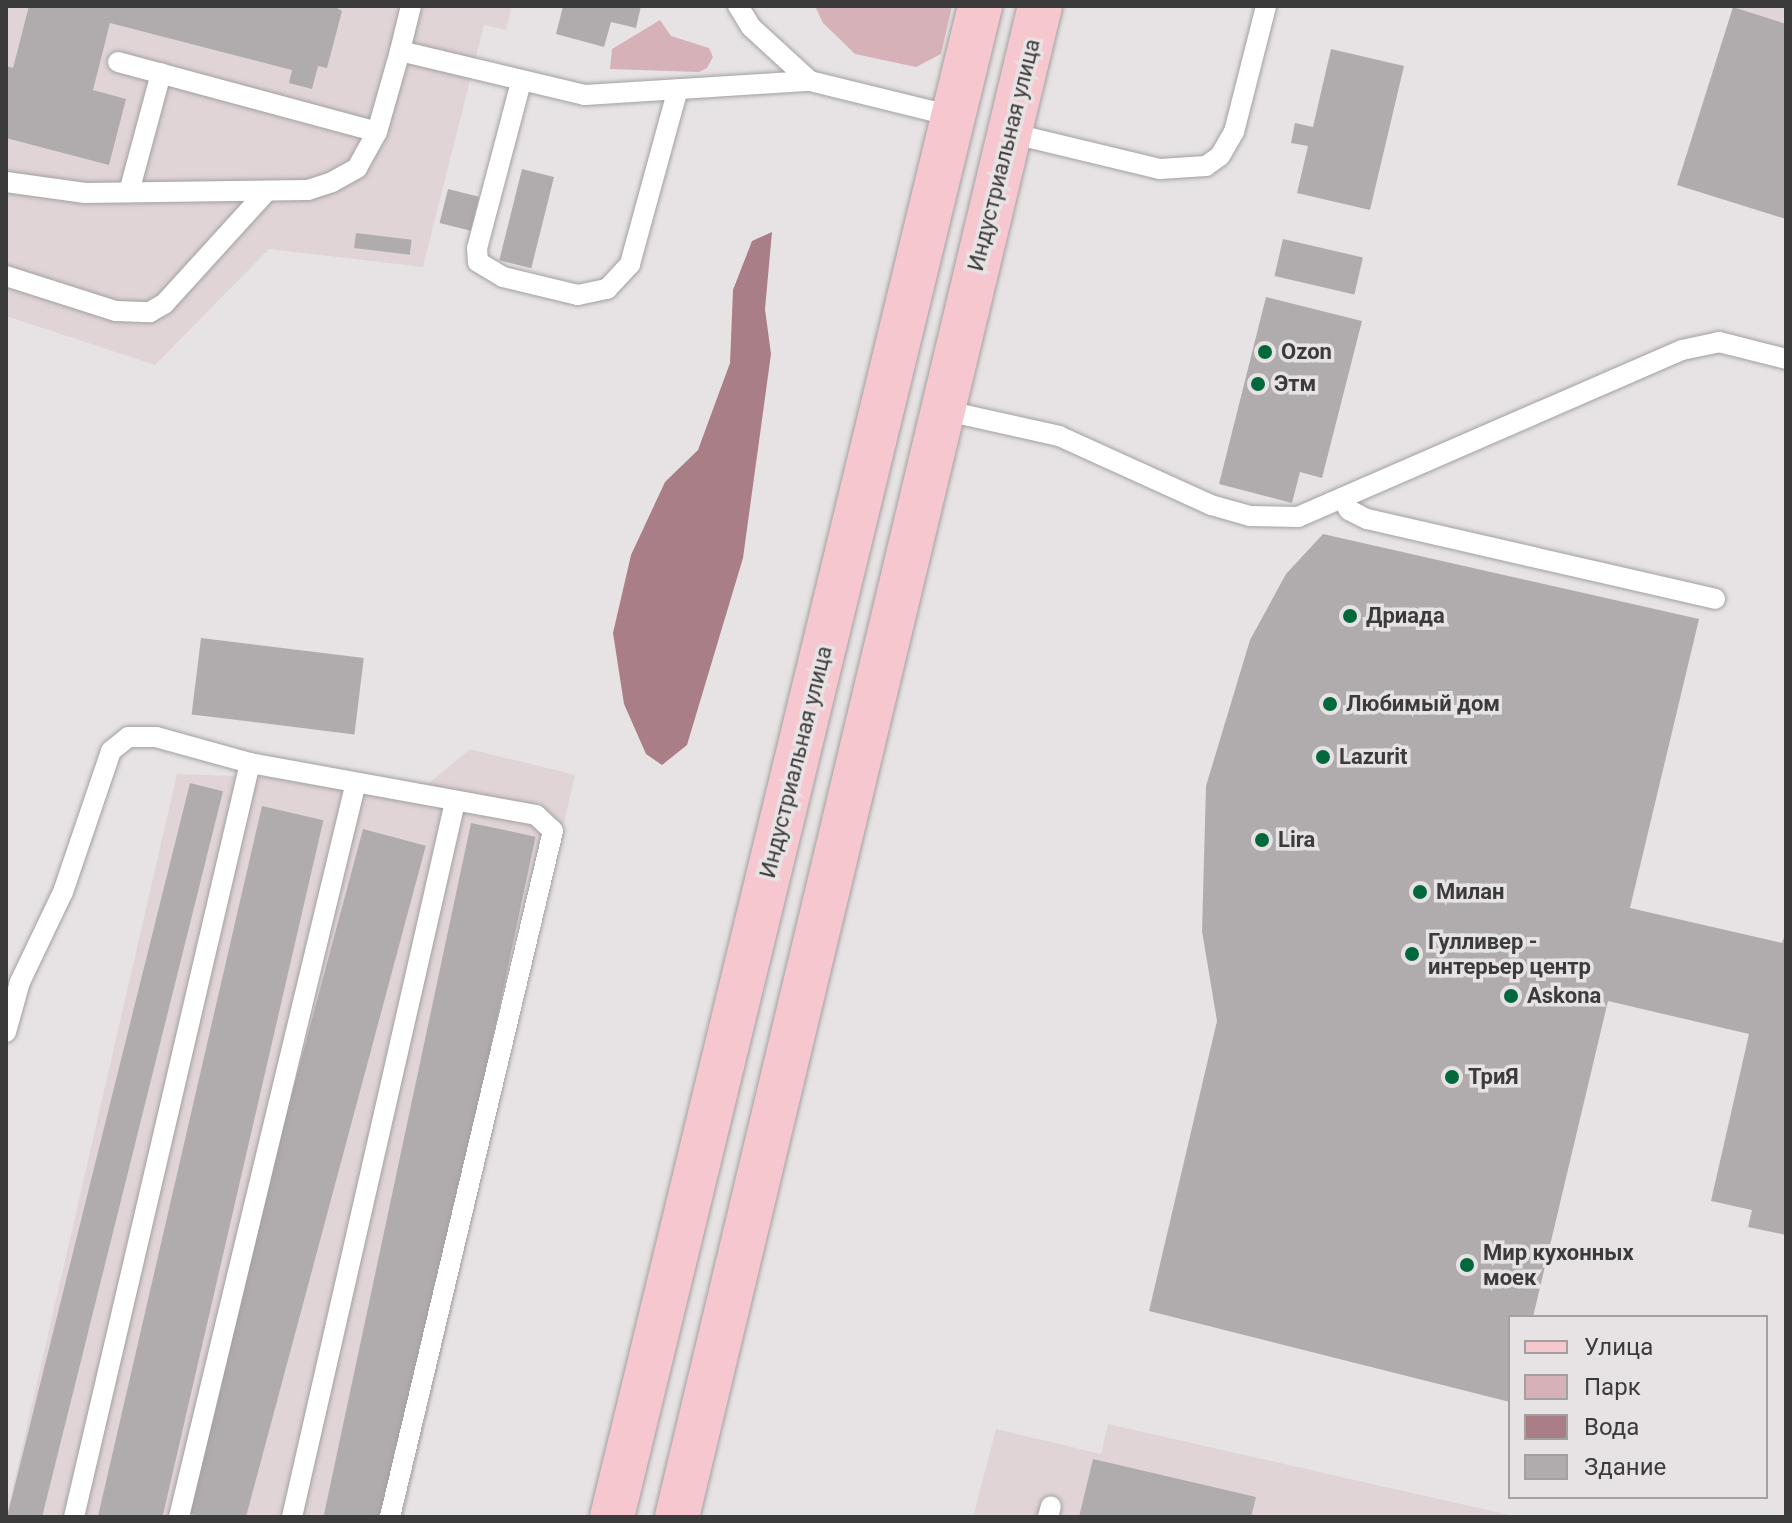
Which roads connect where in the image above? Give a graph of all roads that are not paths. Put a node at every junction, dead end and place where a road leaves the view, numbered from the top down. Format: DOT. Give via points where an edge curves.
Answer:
graph roads {
  1 [pos="411,6"];
  2 [pos="738,6"];
  3 [pos="980,6"];
  4 [pos="1040,6"];
  5 [pos="1266,6"];
  6 [pos="400,51"];
  7 [pos="118,62"];
  8 [pos="161,73"];
  9 [pos="810,81"];
  10 [pos="521,82"];
  11 [pos="678,89"];
  12 [pos="953,116"];
  13 [pos="377,132"];
  14 [pos="1010,133"];
  15 [pos="6,182"];
  16 [pos="267,191"];
  17 [pos="129,192"];
  18 [pos="6,276"];
  19 [pos="1786,359"];
  20 [pos="942,410"];
  21 [pos="1342,498"];
  22 [pos="1715,599"];
  23 [pos="250,763"];
  24 [pos="355,786"];
  25 [pos="455,802"];
  26 [pos="6,1032"];
  27 [pos="74,1517"];
  28 [pos="179,1517"];
  29 [pos="292,1517"];
  30 [pos="390,1517"];
  31 [pos="612,1517"];
  32 [pos="677,1517"];
  1 -- 6 [label="lane"];
  2 -- 9 [label="lane" via="780,57"];
  3 -- 12 [label="main road, Индустриальная улица"];
  4 -- 14 [label="main road, Индустриальная улица"];
  5 -- 14 [label="lane" via="1234,132 1220,156 1206,166 1160,169"];
  6 -- 10 [label="lane"];
  6 -- 13 [label="lane"];
  7 -- 8 [label="lane"];
  8 -- 13 [label="lane"];
  8 -- 17 [label="lane"];
  9 -- 11 [label="lane"];
  9 -- 12 [label="lane"];
  10 -- 11 [label="lane" via="585,95"];
  10 -- 11 [label="lane" via="477,248 478,262 503,277 578,295 607,289 630,264"];
  12 -- 31 [label="main road, Индустриальная улица"];
  13 -- 16 [label="lane" via="357,168 332,182 308,190"];
  14 -- 20 [label="main road, Индустриальная улица"];
  15 -- 17 [label="lane" via="56,191"];
  16 -- 17 [label="lane"];
  16 -- 18 [label="lane" via="164,304 150,312 116,311"];
  19 -- 21 [label="lane" via="1719,342 1682,350"];
  20 -- 21 [label="lane" via="1059,436 1211,505 1250,516 1298,517"];
  20 -- 32 [label="main road, Индустриальная улица"];
  21 -- 22 [label="lane" via="1349,510 1367,519"];
  23 -- 24 [label="lane"];
  23 -- 26 [label="lane" via="156,737 128,737 111,751 63,892 20,982"];
  23 -- 27 [label="lane"];
  24 -- 25 [label="lane"];
  24 -- 28 [label="lane"];
  25 -- 29 [label="lane"];
  25 -- 30 [label="lane" via="536,815 553,831"];
}
